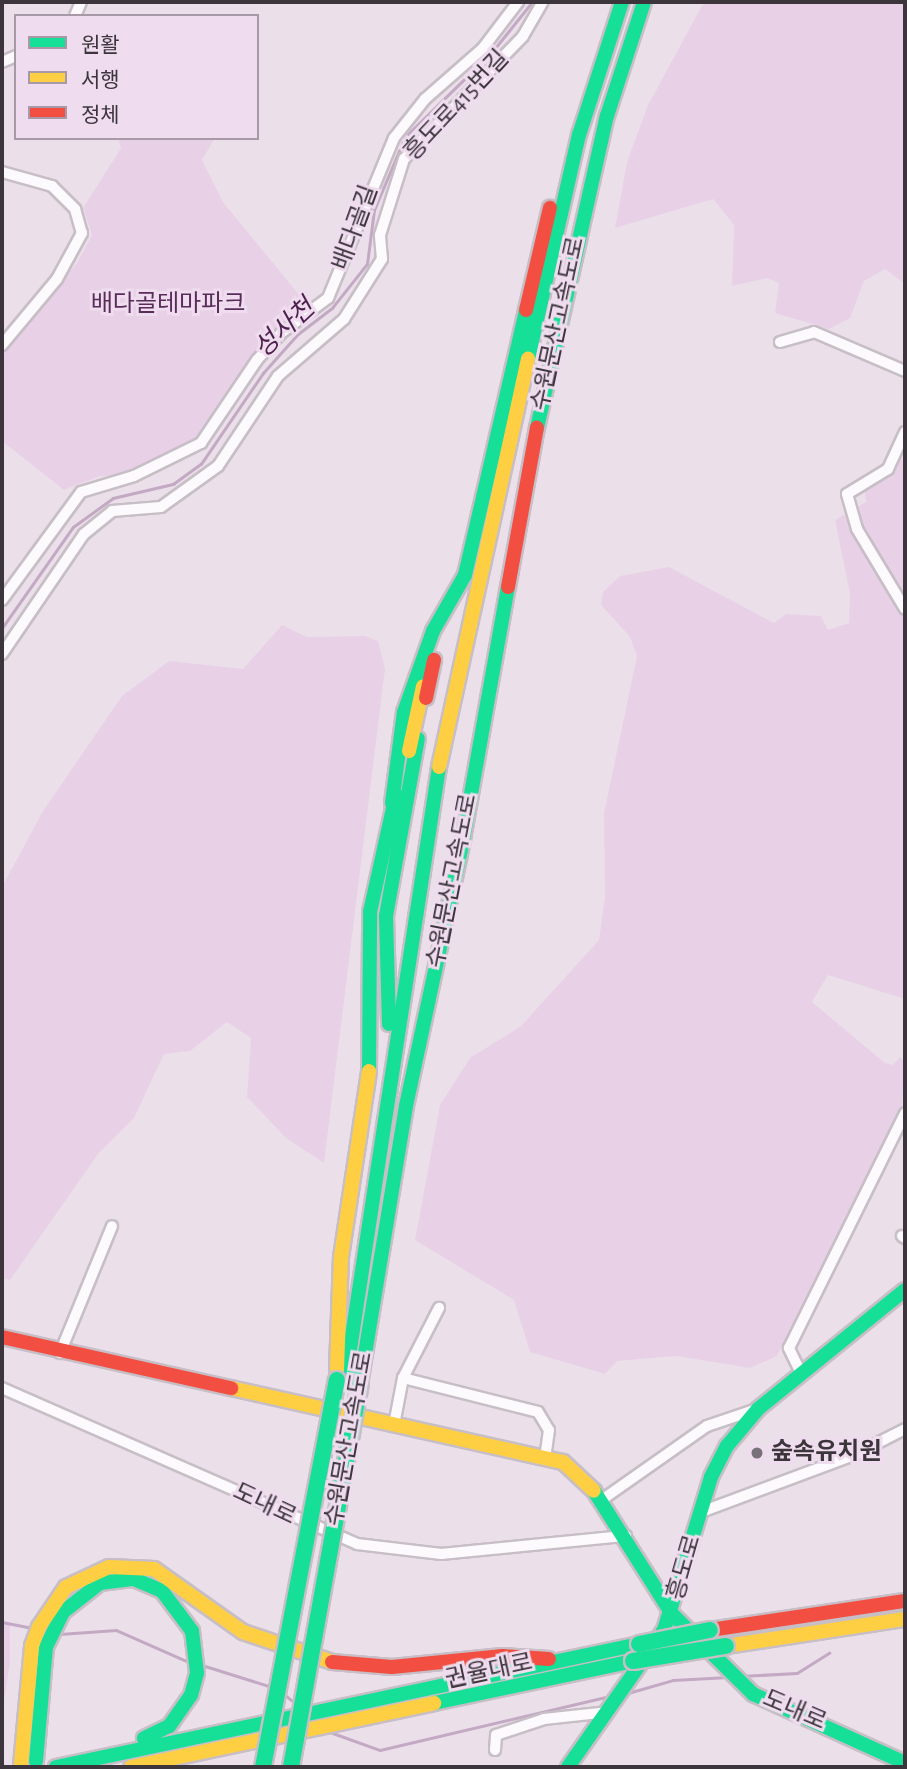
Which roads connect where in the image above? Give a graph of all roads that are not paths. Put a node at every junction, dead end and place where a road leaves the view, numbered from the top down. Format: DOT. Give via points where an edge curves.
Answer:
graph roads {
  1 [pos="518,2"];
  2 [pos="543,2"];
  3 [pos="644,2"];
  4 [pos="620,6"];
  5 [pos="2,172"];
  6 [pos="540,278"];
  7 [pos="780,342"];
  8 [pos="2,345"];
  9 [pos="905,370"];
  10 [pos="905,432"];
  11 [pos="2,600"];
  12 [pos="905,609"];
  13 [pos="4,651"];
  14 [pos="392,803"];
  15 [pos="387,1084"];
  16 [pos="905,1114"];
  17 [pos="112,1226"];
  18 [pos="905,1290"];
  19 [pos="439,1308"];
  20 [pos="2,1337"];
  21 [pos="60,1354"];
  22 [pos="801,1373"];
  23 [pos="403,1378"];
  24 [pos="347,1382"];
  25 [pos="2,1388"];
  26 [pos="758,1409"];
  27 [pos="394,1425"];
  28 [pos="905,1429"];
  29 [pos="545,1457"];
  30 [pos="603,1499"];
  31 [pos="701,1512"];
  32 [pos="626,1536"];
  33 [pos="905,1591"];
  34 [pos="905,1601"];
  35 [pos="56,1610"];
  36 [pos="672,1614"];
  37 [pos="790,1617"];
  38 [pos="905,1619"];
  39 [pos="905,1629"];
  40 [pos="788,1636"];
  41 [pos="549,1659"];
  42 [pos="611,1710"];
  43 [pos="495,1750"];
  44 [pos="212,1751"];
  45 [pos="28,1763"];
  46 [pos="905,1763"];
  47 [pos="62,1766"];
  48 [pos="131,1767"];
  49 [pos="183,1767"];
  50 [pos="263,1767"];
  51 [pos="273,1767"];
  52 [pos="291,1767"];
  53 [pos="568,1767"];
  1 -- 11 [label="street, 배다골길" via="483,48 425,99 394,138 328,298 281,333 257,360 201,443 134,476 81,492"];
  2 -- 13 [label="street, 흥도로415번길" via="523,36 404,159 380,235 382,259 344,319 278,376 218,466 161,507 112,511 84,534"];
  3 -- 24 [label="main road, 수원문산고속도로" via="593,177 562,311 490,667 463,839"];
  4 -- 6 [label="main road, 수원문산고속도로" via="571,145"];
  5 -- 8 [label="street" via="51,186 75,209 82,233 57,279"];
  6 -- 14 [label="main road" via="470,557 433,631 404,712"];
  6 -- 15 [label="main road, 수원문산고속도로" via="426,833"];
  7 -- 9 [label="street" via="814,332"];
  10 -- 12 [label="street" via="888,469 847,494 857,529"];
  14 -- 15 [label="main road" via="433,660 386,916"];
  14 -- 24 [label="main road" via="370,912 369,1090 341,1257"];
  15 -- 24 [label="main road, 수원문산고속도로"];
  16 -- 22 [label="street" via="789,1348"];
  17 -- 21 [label="street"];
  18 -- 22 [label="main road, 흥도로"];
  19 -- 23 [label="street"];
  20 -- 21 [label="main road, 도내로"];
  21 -- 27 [label="main road, 도내로"];
  22 -- 26 [label="main road, 흥도로"];
  23 -- 27 [label="street"];
  23 -- 29 [label="street" via="538,1412 549,1430"];
  24 -- 50 [label="main road, bridge"];
  24 -- 51 [label="main road, 수원문산고속도로"];
  24 -- 52 [label="main road, 수원문산고속도로, bridge"];
  25 -- 32 [label="street, 도내로" via="357,1544 441,1554"];
  26 -- 30 [label="street" via="708,1426"];
  26 -- 31 [label="main road, 흥도로" via="727,1446"];
  27 -- 29 [label="main road, 도내로"];
  28 -- 31 [label="street" via="854,1455"];
  29 -- 30 [label="main road, 도내로" via="563,1462"];
  30 -- 32 [label="main road, 도내로"];
  31 -- 36 [label="main road, 흥도로"];
  32 -- 36 [label="main road, 도내로"];
  33 -- 37 [label="main road"];
  34 -- 37 [label="main road"];
  35 -- 41 [label="main road" via="86,1574 127,1564 154,1569 243,1632 319,1661 392,1667 502,1656"];
  35 -- 45 [label="main road" via="39,1647"];
  35 -- 47 [label="main road" via="100,1584 134,1578 162,1591 192,1631 197,1673 191,1695 169,1726"];
  36 -- 42 [label="main road, 흥도로"];
  36 -- 46 [label="main road, 도내로" via="753,1694"];
  37 -- 41 [label="main road, 권율대로, bridge"];
  38 -- 40 [label="main road"];
  39 -- 40 [label="main road"];
  40 -- 44 [label="main road, 권율대로, bridge" via="633,1661"];
  41 -- 47 [label="main road, 권율대로, bridge"];
  42 -- 43 [label="street" via="544,1719 496,1735"];
  42 -- 53 [label="main road, 흥도로"];
  44 -- 48 [label="main road"];
  44 -- 49 [label="main road"];
}
